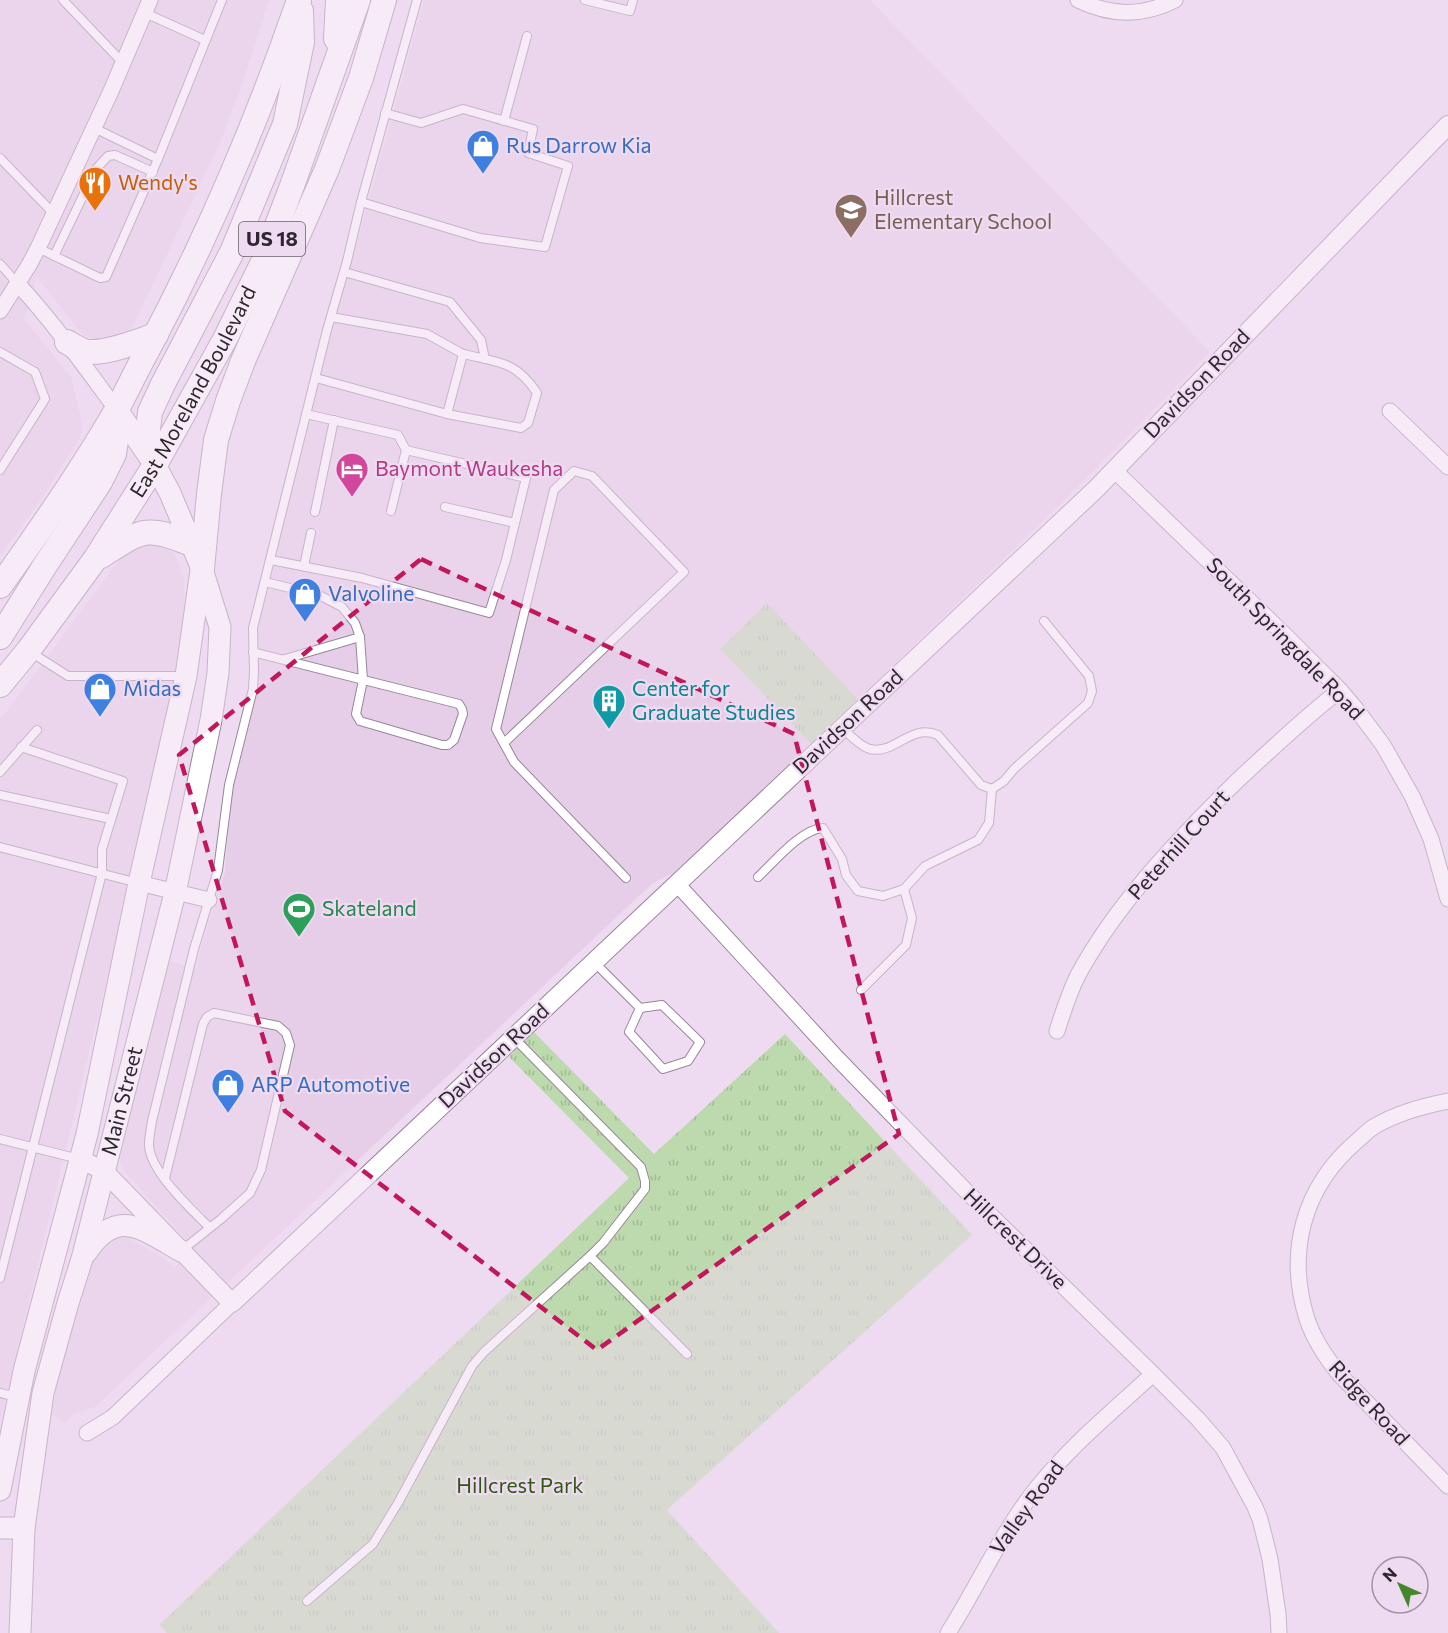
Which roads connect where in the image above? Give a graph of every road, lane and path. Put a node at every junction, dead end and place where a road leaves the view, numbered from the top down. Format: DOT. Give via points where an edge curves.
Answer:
graph roads {
  1 [pos="63,0"];
  2 [pos="222,0"];
  3 [pos="300,0"];
  4 [pos="338,0"];
  5 [pos="358,0"];
  6 [pos="384,0"];
  7 [pos="417,0"];
  8 [pos="585,0"];
  9 [pos="633,0"];
  10 [pos="1078,0"];
  11 [pos="1175,0"];
  12 [pos="147,7"];
  13 [pos="527,36"];
  14 [pos="205,40"];
  15 [pos="123,63"];
  16 [pos="334,69"];
  17 [pos="385,113"];
  18 [pos="504,121"];
  19 [pos="1448,125"];
  20 [pos="94,128"];
  21 [pos="0,158"];
  22 [pos="158,159"];
  23 [pos="153,172"];
  24 [pos="362,202"];
  25 [pos="54,214"];
  26 [pos="38,248"];
  27 [pos="54,256"];
  28 [pos="0,264"];
  29 [pos="344,272"];
  30 [pos="18,284"];
  31 [pos="0,311"];
  32 [pos="331,316"];
  33 [pos="156,335"];
  34 [pos="67,342"];
  35 [pos="0,352"];
  36 [pos="463,354"];
  37 [pos="484,359"];
  38 [pos="316,378"];
  39 [pos="117,410"];
  40 [pos="1390,411"];
  41 [pos="306,414"];
  42 [pos="447,414"];
  43 [pos="334,420"];
  44 [pos="406,450"];
  45 [pos="155,465"];
  46 [pos="1448,467"];
  47 [pos="0,470"];
  48 [pos="1114,470"];
  49 [pos="445,507"];
  50 [pos="391,511"];
  51 [pos="315,512"];
  52 [pos="515,523"];
  53 [pos="311,532"];
  54 [pos="191,544"];
  55 [pos="96,558"];
  56 [pos="271,560"];
  57 [pos="304,566"];
  58 [pos="202,569"];
  59 [pos="265,582"];
  60 [pos="0,586"];
  61 [pos="1044,621"];
  62 [pos="0,637"];
  63 [pos="360,637"];
  64 [pos="28,651"];
  65 [pos="253,652"];
  66 [pos="284,660"];
  67 [pos="186,676"];
  68 [pos="363,680"];
  69 [pos="0,685"];
  70 [pos="1340,690"];
  71 [pos="842,728"];
  72 [pos="37,730"];
  73 [pos="504,743"];
  74 [pos="21,747"];
  75 [pos="201,763"];
  76 [pos="0,772"];
  77 [pos="992,789"];
  78 [pos="0,795"];
  79 [pos="111,819"];
  80 [pos="0,847"];
  81 [pos="102,873"];
  82 [pos="1445,873"];
  83 [pos="758,877"];
  84 [pos="626,878"];
  85 [pos="139,883"];
  86 [pos="677,884"];
  87 [pos="904,889"];
  88 [pos="175,893"];
  89 [pos="1448,899"];
  90 [pos="209,900"];
  91 [pos="594,962"];
  92 [pos="861,990"];
  93 [pos="640,1008"];
  94 [pos="1057,1031"];
  95 [pos="514,1037"];
  96 [pos="1448,1101"];
  97 [pos="0,1139"];
  98 [pos="34,1147"];
  99 [pos="80,1159"];
  100 [pos="104,1171"];
  101 [pos="165,1178"];
  102 [pos="209,1227"];
  103 [pos="181,1251"];
  104 [pos="590,1256"];
  105 [pos="82,1259"];
  106 [pos="0,1278"];
  107 [pos="232,1304"];
  108 [pos="687,1354"];
  109 [pos="1153,1374"];
  110 [pos="9,1395"];
  111 [pos="87,1433"];
  112 [pos="1448,1486"];
  113 [pos="0,1490"];
  114 [pos="0,1528"];
  115 [pos="24,1528"];
  116 [pos="307,1601"];
  117 [pos="20,1633"];
  118 [pos="948,1633"];
  119 [pos="1278,1633"];
  1 -- 15 [label="lane"];
  2 -- 14 [label="lane"];
  3 -- 33 [label="main road, US 18" via="215,215"];
  3 -- 45 [label="main road" via="302,42 285,124 232,252 150,412 147,438"];
  4 -- 16 [label="main road"];
  5 -- 16 [label="main road, East Moreland Boulevard / US 18"];
  6 -- 58 [label="main road" via="361,78 327,169 228,400 216,440"];
  7 -- 17 [label="lane"];
  8 -- 9 [label="lane" via="630,11"];
  10 -- 11 [label="street" via="1102,10 1132,14"];
  12 -- 14 [label="lane"];
  12 -- 15 [label="street"];
  13 -- 18 [label="lane"];
  14 -- 22 [label="lane"];
  15 -- 20 [label="street"];
  16 -- 45 [label="main road, East Moreland Boulevard / US 18" via="263,262"];
  17 -- 18 [label="lane" via="421,123 463,109"];
  17 -- 24 [label="lane"];
  18 -- 24 [label="lane" via="533,129 528,153 568,166 545,248 480,238"];
  19 -- 48 [label="street, Davidson Road"];
  20 -- 22 [label="lane"];
  20 -- 25 [label="street"];
  21 -- 25 [label="lane"];
  22 -- 23 [label="lane"];
  23 -- 27 [label="lane" via="115,155 108,156 96,170"];
  23 -- 27 [label="lane" via="106,277 100,278"];
  24 -- 29 [label="lane"];
  25 -- 26 [label="street"];
  26 -- 27 [label="lane"];
  26 -- 30 [label="street"];
  28 -- 30 [label="lane"];
  29 -- 32 [label="lane"];
  29 -- 37 [label="lane" via="450,302 481,340"];
  30 -- 31 [label="street"];
  30 -- 34 [label="street"];
  32 -- 36 [label="lane" via="427,334"];
  32 -- 38 [label="lane"];
  33 -- 34 [label="main road" via="101,352 86,351"];
  33 -- 39 [label="main road, US 18"];
  34 -- 39 [label="street"];
  35 -- 47 [label="lane" via="34,372 45,399"];
  36 -- 37 [label="lane"];
  36 -- 42 [label="lane"];
  37 -- 42 [label="lane" via="508,364 528,379 537,393 528,423 521,428"];
  38 -- 41 [label="lane"];
  38 -- 42 [label="lane"];
  39 -- 45 [label="main road, Main Street"];
  39 -- 60 [label="main road, US 18"];
  39 -- 62 [label="main road" via="114,454 100,482"];
  40 -- 46 [label="street"];
  41 -- 43 [label="lane"];
  41 -- 56 [label="lane"];
  43 -- 44 [label="lane" via="398,435"];
  43 -- 51 [label="lane"];
  44 -- 50 [label="lane"];
  44 -- 52 [label="lane" via="526,478"];
  45 -- 54 [label="main road, Main Street"];
  45 -- 55 [label="main road, East Moreland Boulevard / US 18"];
  48 -- 70 [label="street, South Springdale Road"];
  48 -- 71 [label="street, Davidson Road"];
  49 -- 52 [label="lane"];
  52 -- 57 [label="lane" via="489,613"];
  53 -- 57 [label="lane"];
  54 -- 55 [label="main road" via="170,535 146,532"];
  54 -- 58 [label="main road, Main Street"];
  55 -- 64 [label="main road, East Moreland Boulevard / US 18"];
  56 -- 57 [label="lane"];
  56 -- 59 [label="lane"];
  58 -- 67 [label="main road, Main Street"];
  58 -- 75 [label="main road, Main Street" via="220,627 218,673"];
  59 -- 63 [label="lane" via="319,595 342,607"];
  59 -- 65 [label="lane" via="253,628"];
  61 -- 77 [label="lane" via="1089,676 1092,691 1088,704"];
  63 -- 66 [label="lane"];
  63 -- 68 [label="lane"];
  64 -- 67 [label="lane" via="68,676"];
  64 -- 69 [label="main road, East Moreland Boulevard / US 18"];
  65 -- 66 [label="lane"];
  65 -- 90 [label="lane" via="252,689 229,785 218,870"];
  66 -- 68 [label="lane"];
  67 -- 75 [label="main road" via="203,693 197,735"];
  67 -- 85 [label="main road, Main Street"];
  68 -- 68 [label="lane" via="356,714 360,721 442,745 454,740 463,714 459,704"];
  70 -- 82 [label="street, South Springdale Road" via="1383,746 1412,796"];
  70 -- 94 [label="street, Peterhill Court" via="1254,766 1175,844 1095,947 1078,976"];
  71 -- 77 [label="lane" via="867,749 883,750 911,735 930,731 938,735 981,785"];
  71 -- 86 [label="street, Davidson Road"];
  72 -- 74 [label="lane"];
  73 -- 73 [label="lane" via="496,729 554,490 574,471 592,476 684,572"];
  73 -- 84 [label="lane" via="514,762"];
  74 -- 76 [label="lane"];
  74 -- 79 [label="lane" via="123,781"];
  75 -- 88 [label="main road, Main Street"];
  77 -- 87 [label="lane" via="989,822 978,840 925,866"];
  78 -- 79 [label="lane"];
  79 -- 81 [label="lane" via="102,849"];
  80 -- 81 [label="lane"];
  81 -- 85 [label="lane"];
  81 -- 98 [label="lane"];
  82 -- 89 [label="street, South Springdale Road"];
  83 -- 87 [label="lane" via="803,834 823,828 858,891 883,896"];
  85 -- 88 [label="street"];
  85 -- 99 [label="main road, Main Street"];
  86 -- 91 [label="street, Davidson Road"];
  86 -- 109 [label="street, Hillcrest Drive" via="966,1191"];
  87 -- 92 [label="lane" via="912,918 906,945"];
  88 -- 90 [label="street"];
  88 -- 100 [label="main road, Main Street"];
  90 -- 101 [label="lane" via="148,1146 155,1166"];
  91 -- 93 [label="lane"];
  91 -- 95 [label="street, Davidson Road"];
  93 -- 93 [label="lane" via="629,1032 663,1069 688,1061 700,1042 662,1005"];
  95 -- 104 [label="lane" via="640,1167 645,1181 645,1189"];
  95 -- 107 [label="street, Davidson Road"];
  96 -- 112 [label="street, Ridge Road" via="1385,1121 1342,1154 1314,1195 1300,1241 1298,1267 1308,1320 1324,1354"];
  97 -- 98 [label="lane"];
  98 -- 99 [label="lane"];
  98 -- 106 [label="lane"];
  99 -- 100 [label="street"];
  99 -- 110 [label="main road, Main Street" via="24,1371"];
  100 -- 103 [label="street"];
  100 -- 105 [label="main road, Main Street"];
  101 -- 102 [label="lane"];
  101 -- 102 [label="lane" via="207,1017 214,1013 278,1026 286,1033 290,1045 261,1170 250,1192"];
  102 -- 103 [label="lane"];
  103 -- 105 [label="main road" via="140,1228 117,1226 93,1242"];
  103 -- 107 [label="street"];
  104 -- 108 [label="lane"];
  104 -- 116 [label="lane" via="472,1366 373,1544"];
  105 -- 115 [label="main road, Main Street" via="44,1393"];
  107 -- 111 [label="street, Davidson Road" via="113,1417"];
  109 -- 118 [label="street, Valley Road" via="1059,1461 1035,1490"];
  109 -- 119 [label="street, Hillcrest Drive" via="1223,1448 1256,1507 1270,1559"];
  110 -- 113 [label="main road, Main Street"];
  114 -- 115 [label="main road"];
  115 -- 117 [label="main road, Main Street"];
}
